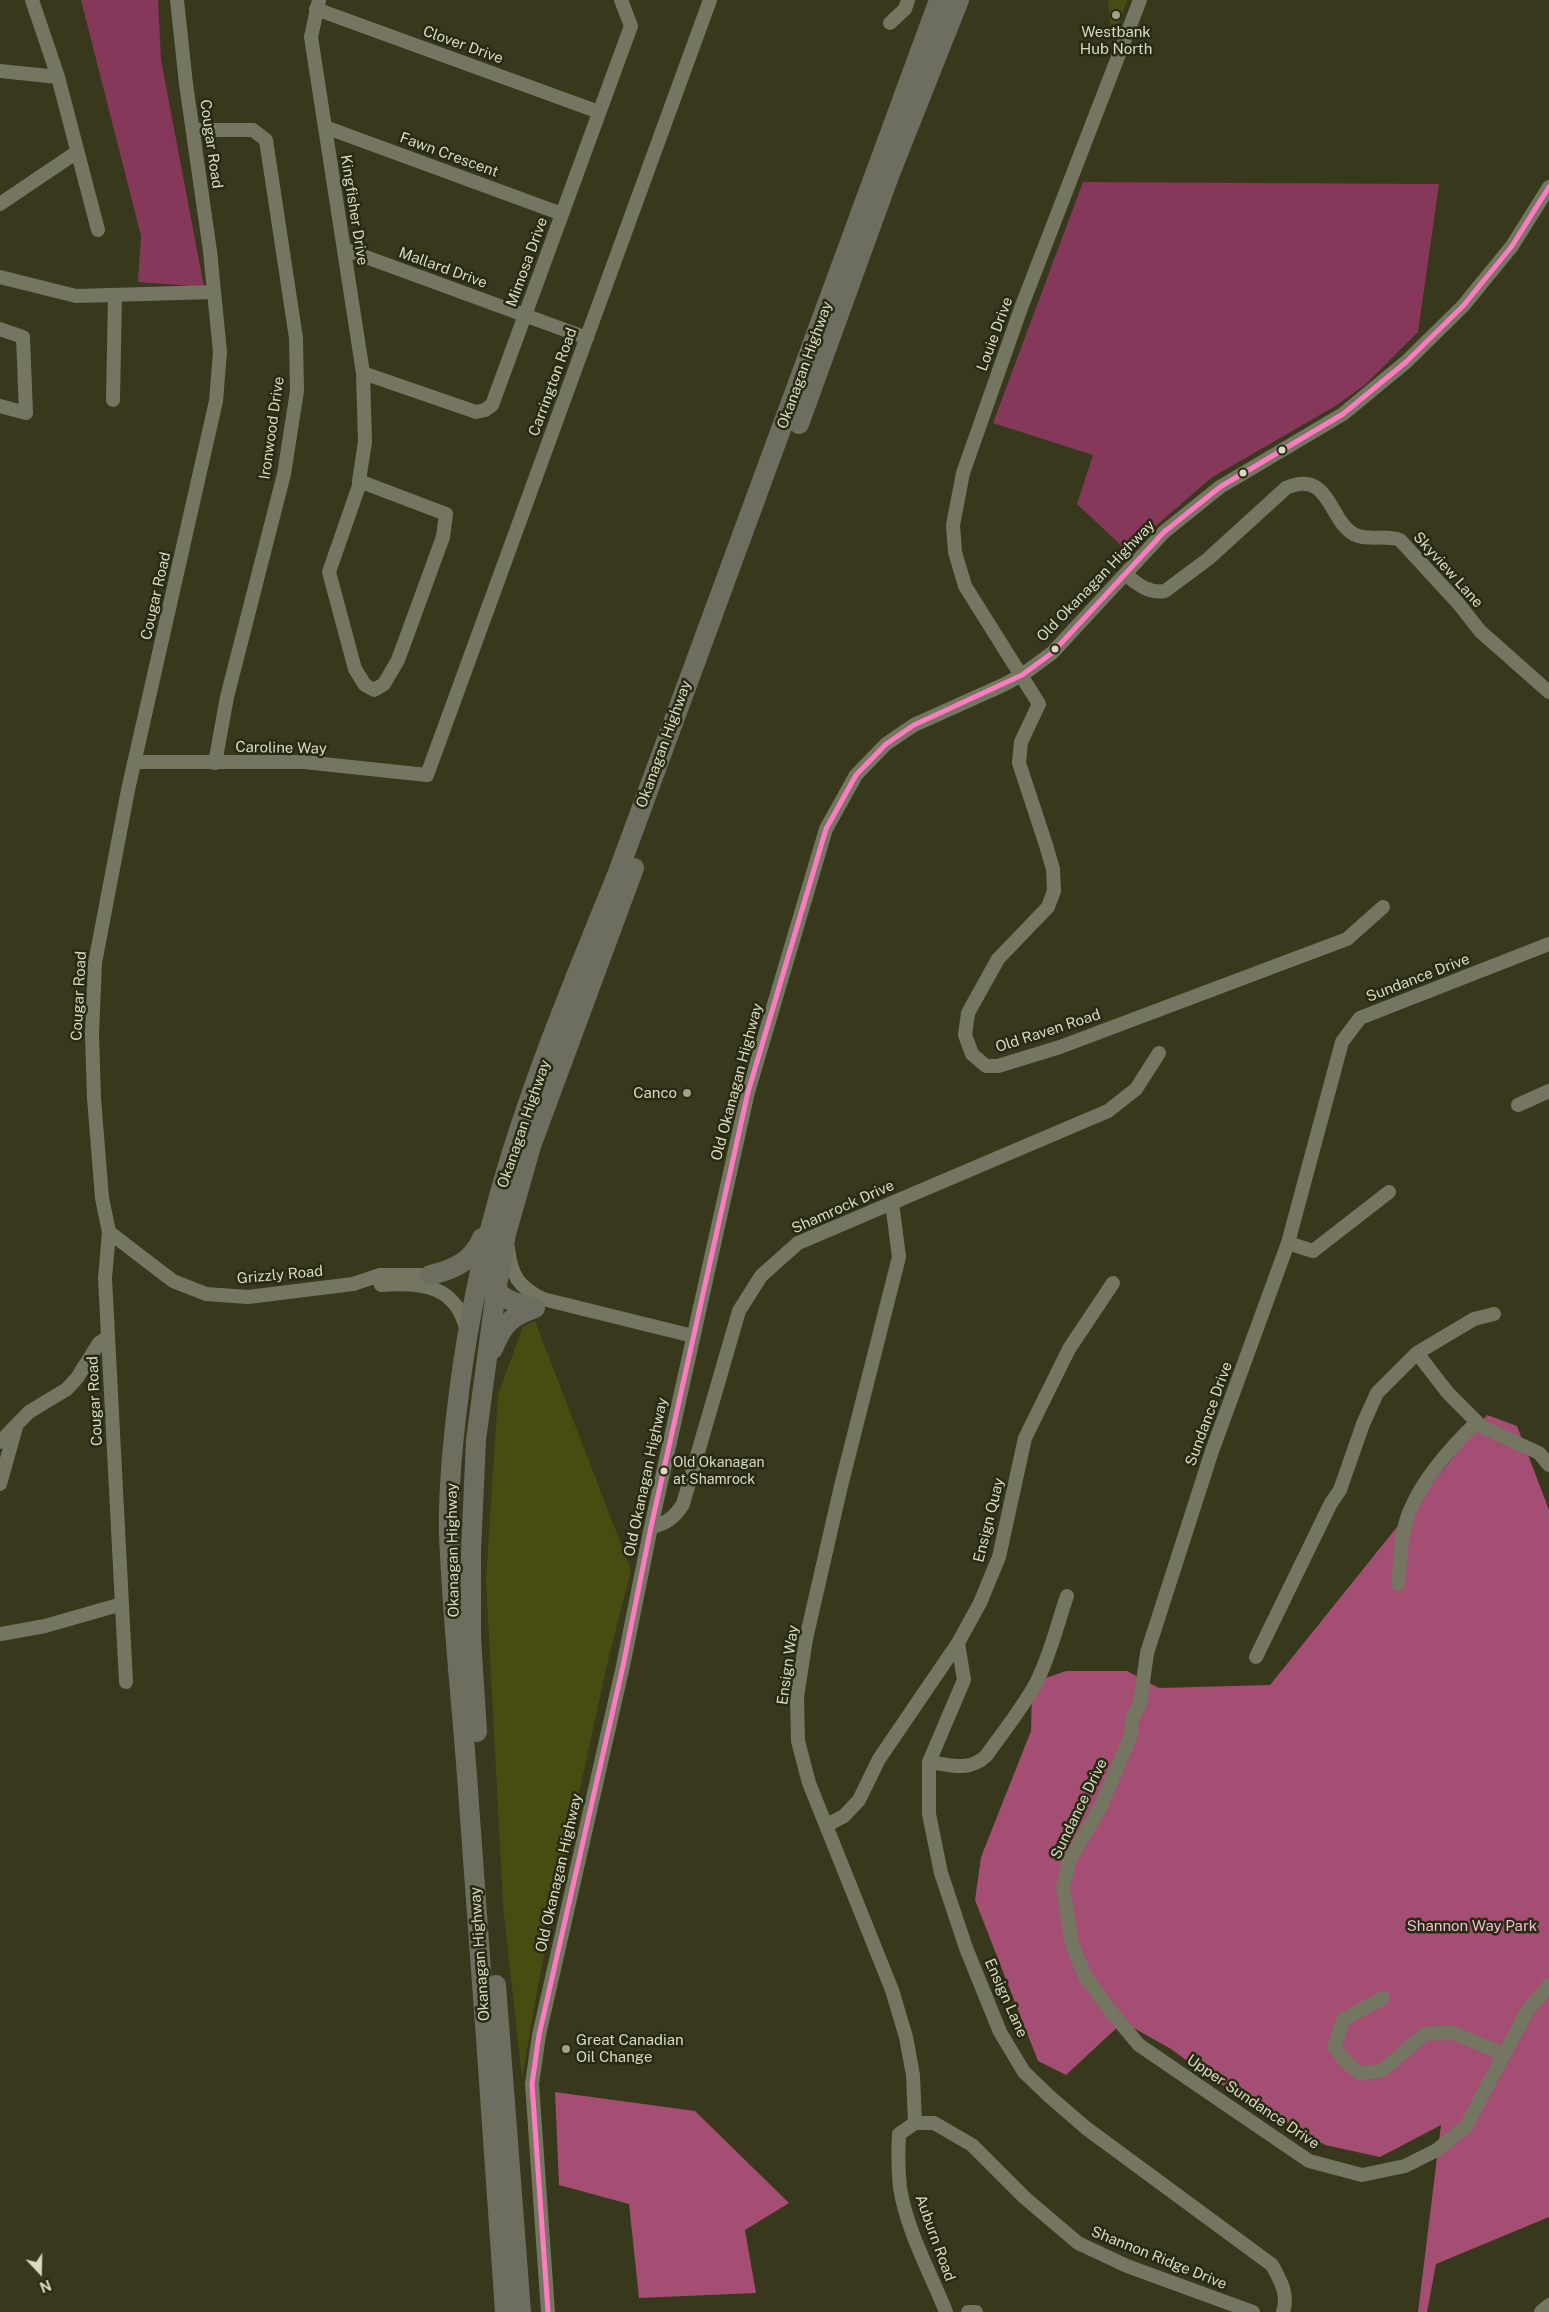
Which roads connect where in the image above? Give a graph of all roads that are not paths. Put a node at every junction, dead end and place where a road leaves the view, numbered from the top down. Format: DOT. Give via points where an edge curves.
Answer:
graph roads {
  1 [pos="32,0"];
  2 [pos="177,0"];
  3 [pos="621,0"];
  4 [pos="710,0"];
  5 [pos="908,0"];
  6 [pos="939,0"];
  7 [pos="959,0"];
  8 [pos="1140,0"];
  9 [pos="317,4"];
  10 [pos="890,23"];
  11 [pos="0,71"];
  12 [pos="58,77"];
  13 [pos="599,112"];
  14 [pos="325,127"];
  15 [pos="193,130"];
  16 [pos="78,152"];
  17 [pos="1549,188"];
  18 [pos="0,204"];
  19 [pos="562,214"];
  20 [pos="98,230"];
  21 [pos="344,249"];
  22 [pos="0,277"];
  23 [pos="214,292"];
  24 [pos="115,295"];
  25 [pos="525,315"];
  26 [pos="0,329"];
  27 [pos="587,338"];
  28 [pos="363,373"];
  29 [pos="113,400"];
  30 [pos="0,406"];
  31 [pos="360,482"];
  32 [pos="1125,574"];
  33 [pos="1022,675"];
  34 [pos="1549,692"];
  35 [pos="134,762"];
  36 [pos="215,763"];
  37 [pos="427,775"];
  38 [pos="1383,907"];
  39 [pos="1549,944"];
  40 [pos="1159,1053"];
  41 [pos="1549,1091"];
  42 [pos="1518,1105"];
  43 [pos="1389,1192"];
  44 [pos="498,1199"];
  45 [pos="892,1203"];
  46 [pos="109,1232"];
  47 [pos="506,1234"];
  48 [pos="1288,1243"];
  49 [pos="430,1275"];
  50 [pos="1113,1283"];
  51 [pos="353,1284"];
  52 [pos="476,1285"];
  53 [pos="496,1291"];
  54 [pos="534,1308"];
  55 [pos="1494,1314"];
  56 [pos="607,1316"];
  57 [pos="468,1336"];
  58 [pos="693,1336"];
  59 [pos="108,1337"];
  60 [pos="1417,1353"];
  61 [pos="485,1369"];
  62 [pos="1477,1422"];
  63 [pos="17,1424"];
  64 [pos="0,1442"];
  65 [pos="1549,1464"];
  66 [pos="0,1484"];
  67 [pos="651,1527"];
  68 [pos="1398,1584"];
  69 [pos="1067,1596"];
  70 [pos="122,1604"];
  71 [pos="1,1634"];
  72 [pos="958,1644"];
  73 [pos="1256,1657"];
  74 [pos="126,1682"];
  75 [pos="929,1762"];
  76 [pos="826,1824"];
  77 [pos="1549,1985"];
  78 [pos="1383,1998"];
  79 [pos="1108,2008"];
  80 [pos="1504,2054"];
  81 [pos="915,2123"];
  82 [pos="1549,2305"];
  83 [pos="505,2312"];
  84 [pos="521,2312"];
  85 [pos="548,2312"];
  86 [pos="946,2312"];
  87 [pos="968,2312"];
  88 [pos="976,2312"];
  89 [pos="1253,2312"];
  90 [pos="1283,2312"];
  91 [pos="1541,2312"];
  1 -- 12 [label="street"];
  2 -- 15 [label="street, Cougar Road"];
  3 -- 13 [label="street, Mimosa Drive" via="630,26"];
  4 -- 27 [label="street, Carrington Road"];
  5 -- 10 [label="street" via="905,8"];
  6 -- 44 [label="highway, Okanagan Highway" via="617,875 568,998"];
  7 -- 47 [label="highway, Okanagan Highway" via="698,690 532,1146"];
  8 -- 33 [label="street, Louie Drive" via="1022,308 963,473 953,525 955,552 965,586"];
  9 -- 13 [label="street, Clover Drive"];
  9 -- 14 [label="street, Kingfisher Drive" via="311,37"];
  11 -- 12 [label="street"];
  12 -- 16 [label="street"];
  13 -- 19 [label="street, Mimosa Drive"];
  14 -- 19 [label="street, Fawn Crescent"];
  14 -- 21 [label="street, Kingfisher Drive"];
  15 -- 23 [label="street, Cougar Road"];
  15 -- 36 [label="street, Ironwood Drive" via="252,130 266,140 296,338 297,391 284,474 227,697"];
  16 -- 18 [label="street"];
  16 -- 20 [label="street"];
  17 -- 32 [label="street, Old Okanagan Highway" via="1512,246 1463,306 1406,362 1343,414 1220,487 1164,532"];
  19 -- 25 [label="street, Mimosa Drive"];
  21 -- 25 [label="street, Mallard Drive"];
  21 -- 28 [label="street, Kingfisher Drive"];
  22 -- 24 [label="street" via="76,296"];
  23 -- 24 [label="street"];
  23 -- 35 [label="street, Cougar Road" via="220,352 216,401"];
  24 -- 29 [label="street"];
  25 -- 27 [label="street, Mallard Drive"];
  25 -- 28 [label="street, Mimosa Drive" via="492,405 485,410 476,412"];
  26 -- 30 [label="street" via="23,337 26,413"];
  27 -- 37 [label="street, Carrington Road"];
  28 -- 31 [label="street, Kingfisher Drive" via="365,442 359,481 446,514 443,537 398,660 384,684 374,690 365,685 355,669 329,572"];
  32 -- 33 [label="street, Old Okanagan Highway" via="1052,653"];
  32 -- 34 [label="street, Skyview Lane" via="1148,591 1164,591 1208,559 1286,488 1305,484 1327,497 1342,523 1357,536 1400,540 1480,631"];
  33 -- 38 [label="street, Old Raven Road" via="1039,704 1022,742 1019,763 1050,861 1054,890 1048,907 998,959 968,1013 965,1035 972,1054 986,1066 998,1066 1060,1047 1347,939"];
  33 -- 58 [label="street, Old Okanagan Highway" via="914,725 886,744 856,775 826,829 748,1092"];
  35 -- 36 [label="street, Caroline Way"];
  35 -- 46 [label="street, Cougar Road" via="94,963 94,1098 102,1198"];
  36 -- 37 [label="street, Caroline Way" via="304,762"];
  39 -- 48 [label="street, Sundance Drive" via="1360,1018 1342,1042"];
  40 -- 45 [label="street, Shamrock Drive" via="1136,1089 1108,1111"];
  41 -- 42 [label="street"];
  43 -- 48 [label="street" via="1313,1250"];
  44 -- 49 [label="highway" via="479,1247 471,1257 462,1264"];
  44 -- 52 [label="highway, Okanagan Highway"];
  44 -- 53 [label="highway" via="500,1234 491,1274"];
  45 -- 67 [label="street, Shamrock Drive" via="798,1243 761,1276 739,1311 683,1504 672,1519"];
  45 -- 76 [label="street, Ensign Way" via="899,1257 841,1486 806,1639 797,1697 798,1742 809,1783"];
  46 -- 51 [label="street, Grizzly Road" via="173,1281 206,1294 248,1297"];
  46 -- 59 [label="street, Cougar Road" via="105,1278"];
  47 -- 53 [label="highway, Okanagan Highway"];
  47 -- 56 [label="street" via="509,1262 518,1283 543,1299"];
  48 -- 79 [label="street, Sundance Drive" via="1212,1451 1150,1644 1131,1735 1100,1808 1068,1861 1063,1887 1072,1944 1085,1976"];
  49 -- 51 [label="street, Grizzly Road" via="380,1275"];
  49 -- 52 [label="highway"];
  50 -- 72 [label="street, Ensign Quay" via="1068,1349 1025,1438 999,1557"];
  51 -- 57 [label="street, Grizzly Road" via="425,1286 436,1290 455,1302"];
  52 -- 57 [label="highway, Okanagan Highway"];
  52 -- 61 [label="highway" via="484,1303 478,1337"];
  53 -- 54 [label="highway" via="508,1301"];
  53 -- 61 [label="highway, Okanagan Highway"];
  54 -- 56 [label="street"];
  54 -- 61 [label="highway" via="510,1319 500,1333"];
  55 -- 60 [label="street" via="1474,1319"];
  56 -- 58 [label="street"];
  57 -- 83 [label="highway, Okanagan Highway" via="457,1409 449,1531"];
  58 -- 67 [label="street, Old Okanagan Highway"];
  59 -- 63 [label="street" via="99,1343 67,1389 29,1412"];
  59 -- 70 [label="street, Cougar Road"];
  60 -- 62 [label="street" via="1448,1393"];
  60 -- 73 [label="street" via="1377,1393 1340,1490"];
  61 -- 84 [label="highway, Okanagan Highway" via="476,1450 471,1637"];
  62 -- 65 [label="street" via="1539,1453"];
  62 -- 68 [label="street" via="1439,1462 1411,1508 1404,1531"];
  63 -- 64 [label="street"];
  63 -- 66 [label="street"];
  67 -- 85 [label="street, Old Okanagan Highway" via="623,1666 539,2035 532,2084"];
  69 -- 75 [label="street" via="1037,1681 986,1756 967,1767"];
  70 -- 71 [label="street" via="45,1626"];
  70 -- 74 [label="street, Cougar Road"];
  72 -- 75 [label="street, Ensign Lane" via="964,1680"];
  72 -- 76 [label="street, Ensign Quay" via="879,1759 859,1800 844,1816"];
  75 -- 90 [label="street, Ensign Lane" via="929,1814 941,1873 966,1948 1000,2032 1024,2072 1086,2128 1272,2265 1285,2295"];
  76 -- 81 [label="street, Ensign Way" via="892,1990 906,2037 914,2076"];
  77 -- 80 [label="street, Upper Sundance Drive" via="1527,2011"];
  78 -- 80 [label="street" via="1344,2019 1334,2046 1359,2073 1381,2071 1425,2034 1450,2032"];
  79 -- 80 [label="street, Upper Sundance Drive" via="1139,2045 1309,2161 1362,2174 1405,2166 1437,2150 1466,2126"];
  81 -- 86 [label="street, Auburn Road" via="899,2134 900,2189"];
  81 -- 89 [label="street, Shannon Ridge Drive" via="934,2123 972,2145 1078,2243 1127,2266"];
  82 -- 91 [label="street"];
  87 -- 88 [label="street"];
}
